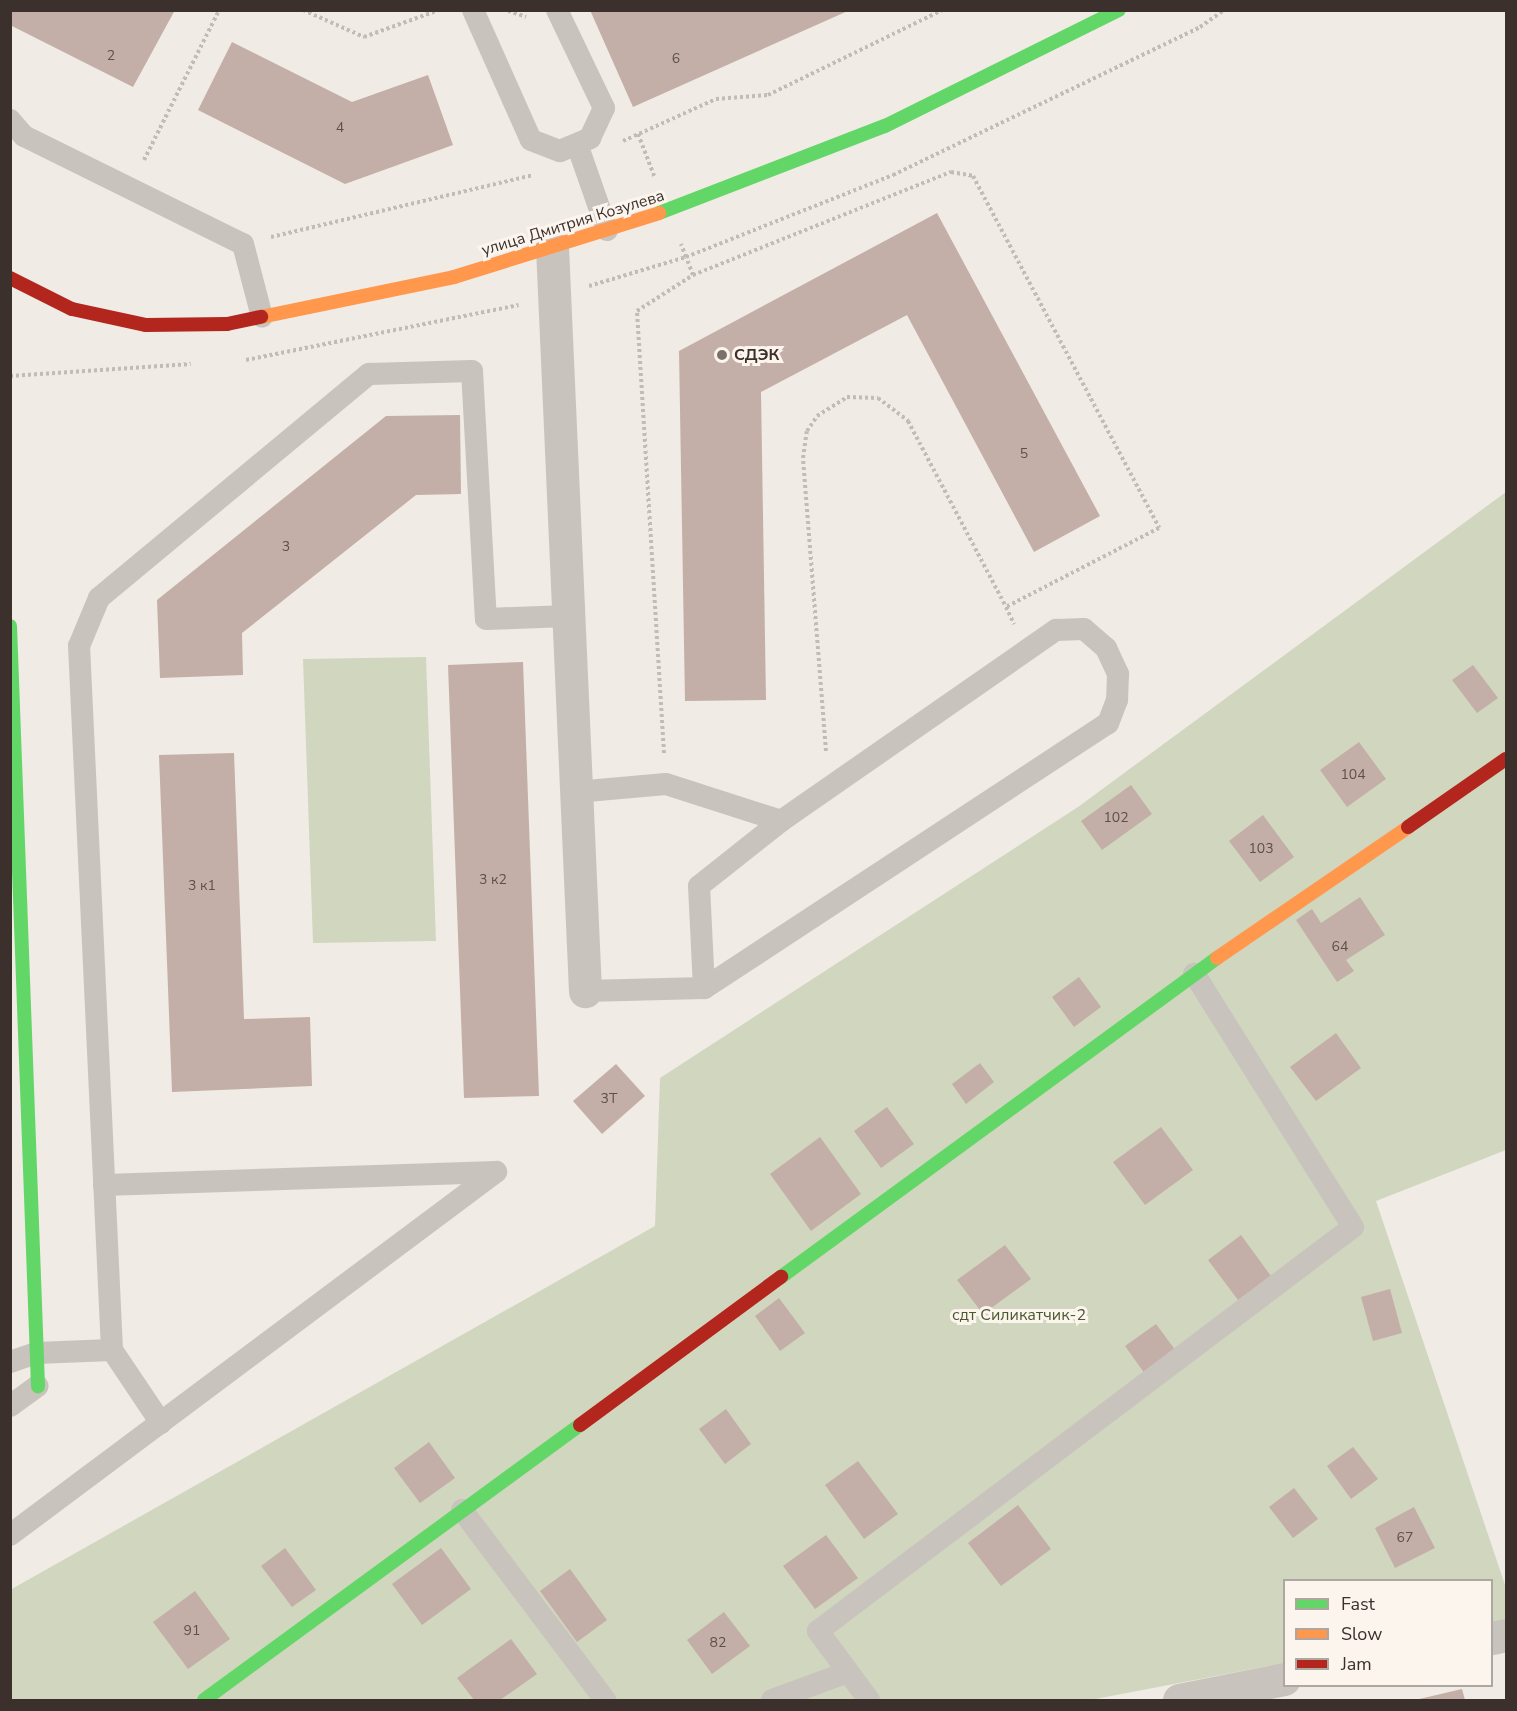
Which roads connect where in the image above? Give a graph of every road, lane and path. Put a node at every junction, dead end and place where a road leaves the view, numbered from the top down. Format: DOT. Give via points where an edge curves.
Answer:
graph roads {
  1 [pos="219,10"];
  2 [pos="303,10"];
  3 [pos="439,10"];
  4 [pos="473,10"];
  5 [pos="557,10"];
  6 [pos="1119,10"];
  7 [pos="1224,10"];
  8 [pos="1081,19"];
  9 [pos="10,120"];
  10 [pos="578,147"];
  11 [pos="130,189"];
  12 [pos="607,230"];
  13 [pos="552,247"];
  14 [pos="693,275"];
  15 [pos="10,278"];
  16 [pos="262,317"];
  17 [pos="1005,607"];
  18 [pos="568,616"];
  19 [pos="10,626"];
  20 [pos="1027,650"];
  21 [pos="1506,759"];
  22 [pos="666,784"];
  23 [pos="829,788"];
  24 [pos="576,792"];
  25 [pos="781,821"];
  26 [pos="1194,974"];
  27 [pos="704,988"];
  28 [pos="585,991"];
  29 [pos="104,1185"];
  30 [pos="112,1350"];
  31 [pos="36,1353"];
  32 [pos="10,1362"];
  33 [pos="38,1386"];
  34 [pos="10,1406"];
  35 [pos="161,1423"];
  36 [pos="462,1510"];
  37 [pos="10,1534"];
  38 [pos="848,1672"];
  39 [pos="1283,1679"];
  40 [pos="204,1701"];
  41 [pos="605,1701"];
  42 [pos="772,1701"];
  43 [pos="869,1701"];
  44 [pos="1179,1701"];
  1 -- 11 [label="path"];
  2 -- 3 [label="path" via="364,37"];
  4 -- 10 [label="lane" via="531,140 553,150"];
  5 -- 10 [label="lane" via="604,108 600,125"];
  6 -- 8 [label="street, улица Дмитрия Козулева"];
  7 -- 14 [label="path" via="1200,27 893,175 686,256"];
  8 -- 12 [label="street, улица Дмитрия Козулева" via="885,126 702,199"];
  9 -- 11 [label="lane" via="24,136"];
  10 -- 12 [label="lane"];
  11 -- 16 [label="lane" via="243,244"];
  12 -- 13 [label="street, улица Дмитрия Козулева"];
  13 -- 16 [label="street, улица Дмитрия Козулева" via="454,277"];
  13 -- 18 [label="street"];
  14 -- 17 [label="path" via="951,172 974,176 1159,528"];
  14 -- 22 [label="path" via="637,311"];
  15 -- 16 [label="street, улица Дмитрия Козулева" via="72,309 146,324 227,324"];
  17 -- 20 [label="path"];
  17 -- 23 [label="path" via="908,421 878,398 847,397 817,416 807,431 803,458"];
  18 -- 24 [label="street"];
  18 -- 29 [label="lane" via="486,619 472,371 369,374 99,598 78,646"];
  19 -- 31 [label="street"];
  20 -- 23 [label="lane"];
  20 -- 27 [label="lane" via="1056,630 1084,629 1106,648 1118,674 1117,700 1108,723"];
  21 -- 26 [label="street"];
  22 -- 24 [label="lane"];
  22 -- 25 [label="lane"];
  23 -- 25 [label="lane"];
  24 -- 28 [label="street"];
  25 -- 27 [label="lane" via="699,886"];
  26 -- 36 [label="street"];
  26 -- 38 [label="lane" via="1353,1227 818,1631"];
  27 -- 28 [label="lane"];
  29 -- 30 [label="lane"];
  29 -- 35 [label="lane" via="496,1172"];
  30 -- 31 [label="lane"];
  30 -- 35 [label="lane"];
  31 -- 32 [label="lane"];
  31 -- 33 [label="street"];
  33 -- 34 [label="lane"];
  35 -- 37 [label="lane"];
  36 -- 40 [label="street"];
  36 -- 41 [label="lane"];
  38 -- 42 [label="lane"];
  38 -- 43 [label="lane"];
  39 -- 44 [label="street"];
}
